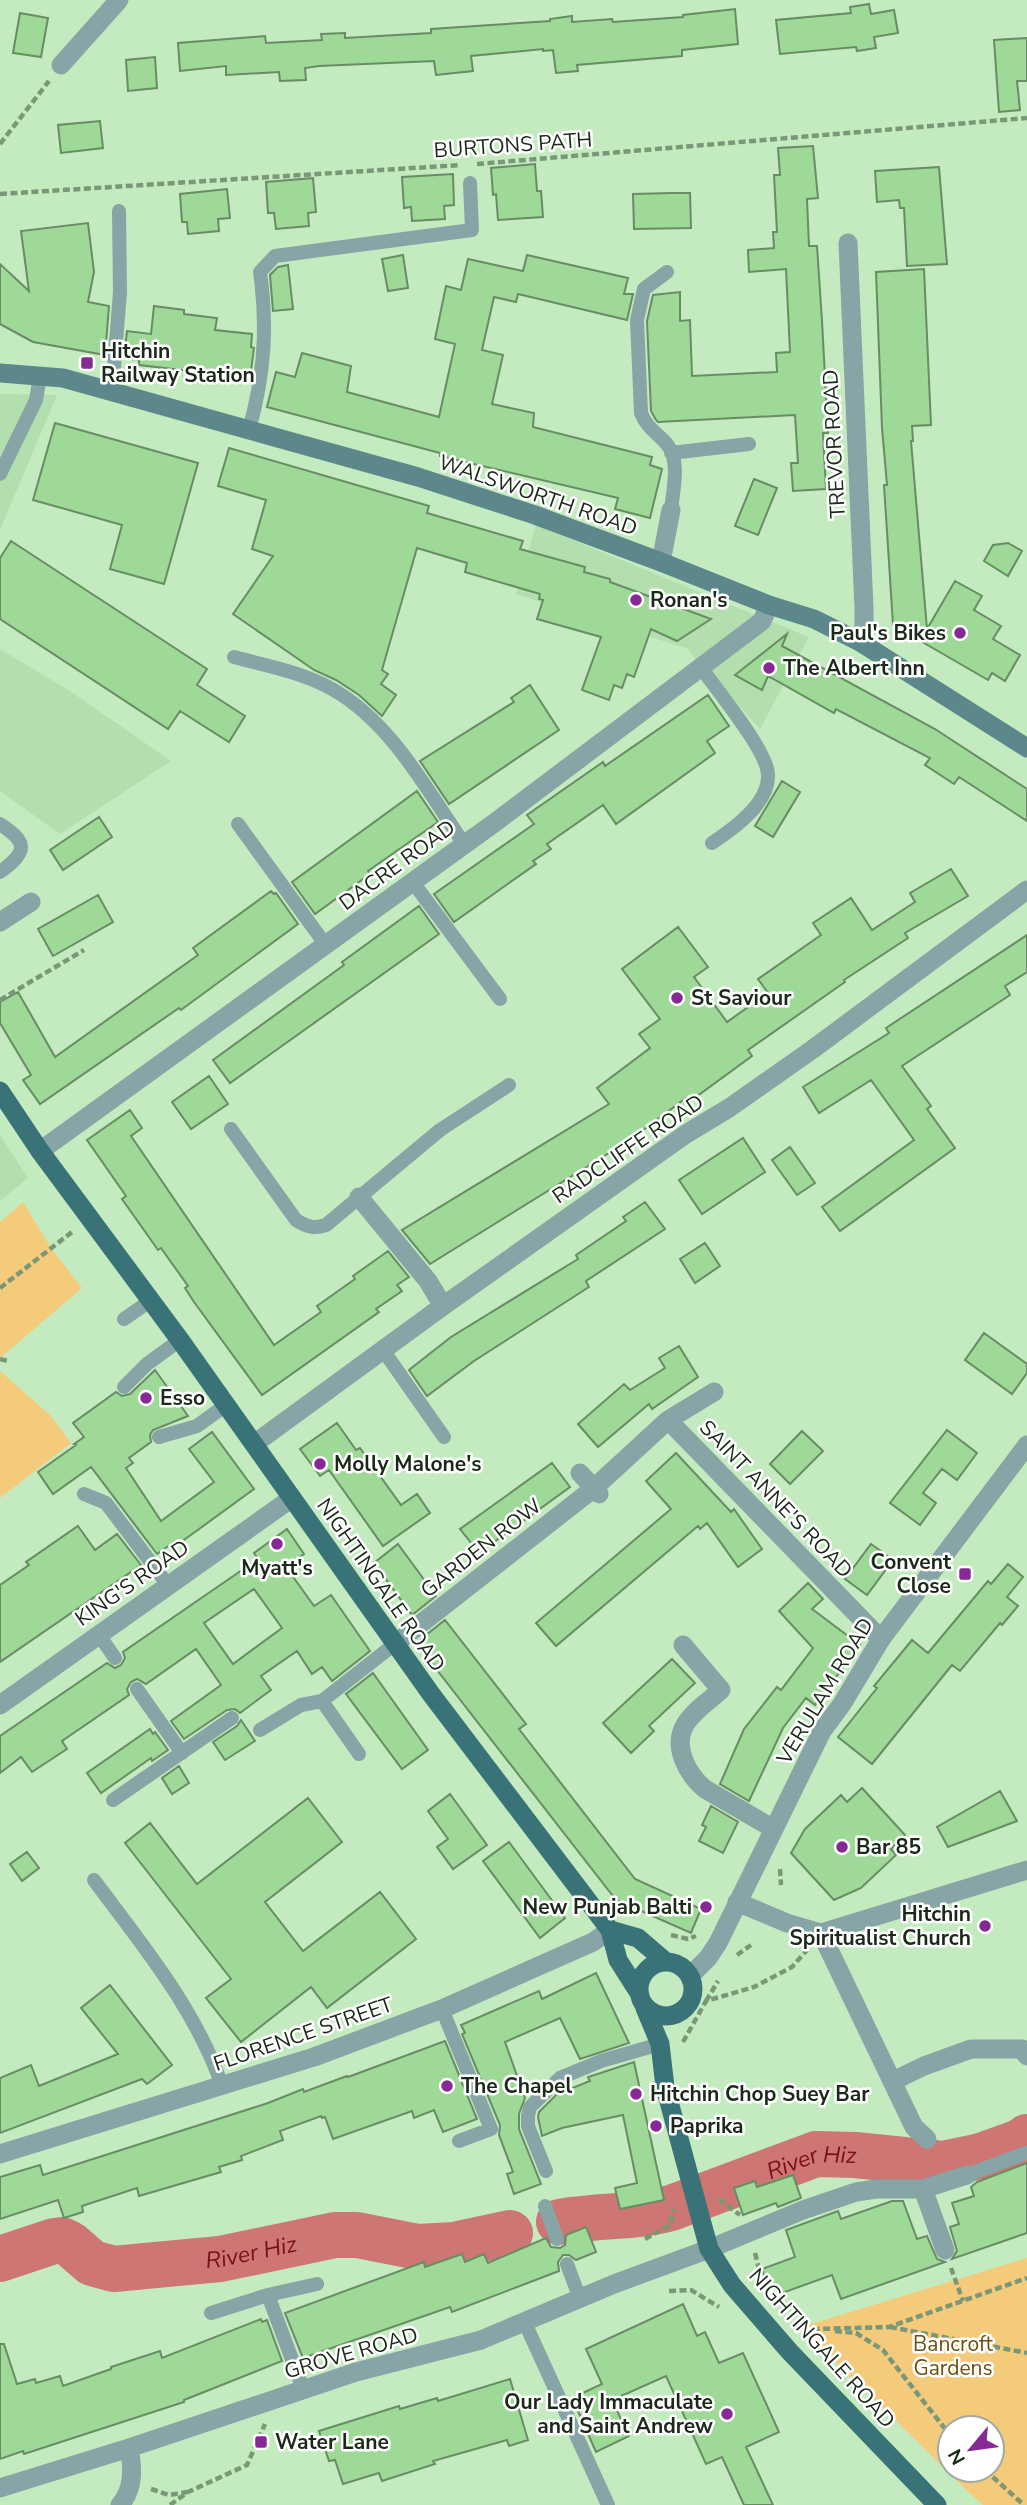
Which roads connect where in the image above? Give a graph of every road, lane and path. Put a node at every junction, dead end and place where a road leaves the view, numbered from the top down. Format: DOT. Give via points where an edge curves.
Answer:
graph roads {
  1 [pos="119,0"];
  2 [pos="61,65"];
  3 [pos="1027,118"];
  4 [pos="0,144"];
  5 [pos="470,183"];
  6 [pos="0,194"];
  7 [pos="119,211"];
  8 [pos="848,243"];
  9 [pos="667,272"];
  10 [pos="0,373"];
  11 [pos="40,376"];
  12 [pos="112,392"];
  13 [pos="249,430"];
  14 [pos="749,444"];
  15 [pos="671,453"];
  16 [pos="0,474"];
  17 [pos="671,510"];
  18 [pos="661,562"];
  19 [pos="769,605"];
  20 [pos="860,642"];
  21 [pos="234,657"];
  22 [pos="700,666"];
  23 [pos="1027,748"];
  24 [pos="0,824"];
  25 [pos="238,824"];
  26 [pos="712,843"];
  27 [pos="464,844"];
  28 [pos="0,872"];
  29 [pos="412,881"];
  30 [pos="1027,890"];
  31 [pos="32,902"];
  32 [pos="0,922"];
  33 [pos="325,944"];
  34 [pos="84,950"];
  35 [pos="0,999"];
  36 [pos="500,999"];
  37 [pos="509,1085"];
  38 [pos="0,1091"];
  39 [pos="231,1129"];
  40 [pos="40,1151"];
  41 [pos="359,1197"];
  42 [pos="80,1243"];
  43 [pos="0,1288"];
  44 [pos="150,1301"];
  45 [pos="443,1306"];
  46 [pos="124,1319"];
  47 [pos="180,1340"];
  48 [pos="383,1350"];
  49 [pos="0,1359"];
  50 [pos="8,1361"];
  51 [pos="124,1387"];
  52 [pos="714,1392"];
  53 [pos="226,1405"];
  54 [pos="668,1420"];
  55 [pos="159,1437"];
  56 [pos="444,1437"];
  57 [pos="254,1444"];
  58 [pos="1027,1445"];
  59 [pos="580,1473"];
  60 [pos="596,1491"];
  61 [pos="83,1494"];
  62 [pos="292,1498"];
  63 [pos="168,1585"];
  64 [pos="99,1634"];
  65 [pos="881,1639"];
  66 [pos="396,1643"];
  67 [pos="683,1645"];
  68 [pos="115,1658"];
  69 [pos="137,1689"];
  70 [pos="322,1701"];
  71 [pos="0,1705"];
  72 [pos="232,1718"];
  73 [pos="260,1730"];
  74 [pos="182,1753"];
  75 [pos="359,1754"];
  76 [pos="113,1800"];
  77 [pos="772,1828"];
  78 [pos="1027,1870"];
  79 [pos="94,1880"];
  80 [pos="737,1902"];
  81 [pos="610,1930"];
  82 [pos="702,1932"];
  83 [pos="667,1933"];
  84 [pos="821,1933"];
  85 [pos="666,1962"];
  86 [pos="690,1976"];
  87 [pos="642,2001"];
  88 [pos="442,2009"];
  89 [pos="684,2010"];
  90 [pos="660,2044"];
  91 [pos="682,2045"];
  92 [pos="1027,2056"];
  93 [pos="893,2081"];
  94 [pos="222,2086"];
  95 [pos="927,2139"];
  96 [pos="459,2141"];
  97 [pos="1026,2153"];
  98 [pos="0,2154"];
  99 [pos="546,2171"];
  100 [pos="967,2175"];
  101 [pos="923,2189"];
  102 [pos="718,2199"];
  103 [pos="545,2206"];
  104 [pos="674,2215"];
  105 [pos="744,2218"];
  106 [pos="557,2239"];
  107 [pos="645,2239"];
  108 [pos="709,2249"];
  109 [pos="945,2250"];
  110 [pos="566,2264"];
  111 [pos="1027,2278"];
  112 [pos="317,2284"];
  113 [pos="268,2295"];
  114 [pos="580,2299"];
  115 [pos="964,2301"];
  116 [pos="211,2313"];
  117 [pos="525,2323"];
  118 [pos="889,2327"];
  119 [pos="817,2329"];
  120 [pos="804,2340"];
  121 [pos="1027,2353"];
  122 [pos="303,2389"];
  123 [pos="277,2398"];
  124 [pos="936,2417"];
  125 [pos="129,2448"];
  126 [pos="131,2482"];
  127 [pos="1001,2484"];
  128 [pos="0,2488"];
  129 [pos="188,2492"];
  130 [pos="120,2505"];
  131 [pos="170,2505"];
  132 [pos="608,2505"];
  133 [pos="937,2505"];
  134 [pos="1024,2505"];
  1 -- 2 [label="street"];
  2 -- 4 [label="path"];
  3 -- 6 [label="path, BURTONS PATH" via="499,162"];
  5 -- 13 [label="lane" via="472,230 275,256 260,272 264,346 260,391"];
  7 -- 12 [label="lane" via="120,292"];
  8 -- 20 [label="street, TREVOR ROAD" via="864,608"];
  9 -- 15 [label="lane" via="644,289 637,320 641,414"];
  10 -- 11 [label="main road, WALSWORTH ROAD"];
  11 -- 12 [label="main road, WALSWORTH ROAD"];
  11 -- 16 [label="lane" via="36,400"];
  12 -- 13 [label="main road, WALSWORTH ROAD"];
  13 -- 18 [label="main road, WALSWORTH ROAD" via="444,486"];
  14 -- 15 [label="lane"];
  15 -- 17 [label="lane" via="675,462"];
  17 -- 18 [label="street"];
  18 -- 19 [label="main road, WALSWORTH ROAD"];
  19 -- 20 [label="main road, WALSWORTH ROAD" via="814,619"];
  19 -- 22 [label="street, DACRE ROAD" via="762,621"];
  20 -- 23 [label="main road, WALSWORTH ROAD"];
  21 -- 27 [label="lane" via="298,674 333,689 385,730"];
  22 -- 26 [label="lane" via="746,730 769,774 753,809"];
  22 -- 27 [label="street, DACRE ROAD"];
  24 -- 28 [label="lane" via="18,836 21,849"];
  25 -- 33 [label="lane"];
  27 -- 29 [label="street, DACRE ROAD"];
  29 -- 33 [label="street, DACRE ROAD"];
  29 -- 36 [label="lane"];
  30 -- 45 [label="street, RADCLIFFE ROAD" via="813,1049"];
  31 -- 32 [label="street"];
  33 -- 40 [label="street, DACRE ROAD"];
  34 -- 35 [label="path"];
  37 -- 41 [label="lane" via="440,1130"];
  38 -- 40 [label="main road, NIGHTINGALE ROAD"];
  39 -- 41 [label="lane" via="304,1226 326,1225"];
  40 -- 44 [label="main road, NIGHTINGALE ROAD"];
  41 -- 45 [label="street"];
  42 -- 43 [label="path" via="72,1232"];
  44 -- 46 [label="lane"];
  44 -- 47 [label="main road, NIGHTINGALE ROAD"];
  45 -- 48 [label="street, RADCLIFFE ROAD"];
  47 -- 51 [label="lane"];
  47 -- 53 [label="main road, NIGHTINGALE ROAD"];
  48 -- 56 [label="lane"];
  48 -- 57 [label="street, RADCLIFFE ROAD"];
  49 -- 50 [label="path"];
  52 -- 54 [label="street, GARDEN ROW"];
  53 -- 55 [label="lane" via="197,1426"];
  53 -- 57 [label="main road, NIGHTINGALE ROAD"];
  54 -- 60 [label="street, GARDEN ROW"];
  54 -- 65 [label="street, SAINT ANNE'S ROAD"];
  57 -- 62 [label="main road, NIGHTINGALE ROAD"];
  58 -- 65 [label="street, VERULAM ROAD"];
  59 -- 60 [label="street"];
  60 -- 66 [label="street, GARDEN ROW"];
  61 -- 63 [label="lane" via="106,1503"];
  62 -- 63 [label="street, KING'S ROAD"];
  62 -- 66 [label="main road, NIGHTINGALE ROAD"];
  63 -- 64 [label="street, KING'S ROAD"];
  64 -- 68 [label="lane"];
  64 -- 71 [label="street, KING'S ROAD"];
  65 -- 77 [label="street, VERULAM ROAD" via="822,1731"];
  66 -- 70 [label="lane"];
  66 -- 81 [label="main road, NIGHTINGALE ROAD"];
  67 -- 77 [label="street" via="720,1690 681,1733 688,1771 705,1789"];
  69 -- 74 [label="lane"];
  70 -- 73 [label="lane" via="301,1705"];
  70 -- 75 [label="lane"];
  72 -- 74 [label="lane"];
  74 -- 76 [label="lane"];
  77 -- 80 [label="street, VERULAM ROAD"];
  78 -- 84 [label="street"];
  79 -- 94 [label="lane" via="184,2005"];
  80 -- 84 [label="street"];
  80 -- 86 [label="street, VERULAM ROAD" via="718,1943"];
  81 -- 85 [label="main road" via="638,1938"];
  81 -- 87 [label="main road, NIGHTINGALE ROAD" via="618,1960"];
  81 -- 88 [label="street, FLORENCE STREET" via="593,1942"];
  82 -- 83 [label="path" via="688,1939"];
  84 -- 91 [label="path" via="792,1967 754,1987 706,2001"];
  84 -- 93 [label="street"];
  85 -- 86 [label="main road" via="682,1967"];
  85 -- 87 [label="main road" via="644,1972"];
  86 -- 89 [label="main road" via="693,1996"];
  87 -- 89 [label="main road" via="660,2016"];
  87 -- 90 [label="main road, NIGHTINGALE ROAD"];
  88 -- 94 [label="street, FLORENCE STREET"];
  88 -- 96 [label="lane" via="491,2129"];
  89 -- 90 [label="main road"];
  90 -- 99 [label="lane" via="560,2078 530,2107 528,2126"];
  90 -- 108 [label="main road, NIGHTINGALE ROAD" via="665,2087"];
  92 -- 93 [label="street" via="1022,2049 971,2049"];
  93 -- 95 [label="street" via="914,2127"];
  94 -- 98 [label="street, FLORENCE STREET"];
  97 -- 100 [label="lane"];
  100 -- 101 [label="street, GROVE ROAD"];
  101 -- 108 [label="street, GROVE ROAD" via="856,2192"];
  101 -- 109 [label="street"];
  102 -- 105 [label="path"];
  103 -- 106 [label="lane"];
  104 -- 107 [label="path" via="670,2225"];
  108 -- 114 [label="street, GROVE ROAD"];
  108 -- 133 [label="main road, NIGHTINGALE ROAD" via="732,2285 790,2352"];
  109 -- 115 [label="path"];
  110 -- 114 [label="lane"];
  111 -- 115 [label="path"];
  112 -- 113 [label="lane"];
  113 -- 116 [label="lane"];
  113 -- 122 [label="lane"];
  114 -- 117 [label="street, GROVE ROAD"];
  115 -- 118 [label="path"];
  117 -- 122 [label="street, GROVE ROAD" via="481,2340"];
  117 -- 132 [label="lane"];
  118 -- 119 [label="path"];
  118 -- 121 [label="path"];
  119 -- 120 [label="path"];
  119 -- 124 [label="path" via="856,2333 883,2350"];
  122 -- 123 [label="street, GROVE ROAD"];
  123 -- 125 [label="street, GROVE ROAD"];
  123 -- 129 [label="path" via="247,2465"];
  125 -- 126 [label="street"];
  125 -- 128 [label="street, GROVE ROAD"];
  126 -- 129 [label="path" via="169,2495"];
  126 -- 130 [label="street"];
  127 -- 134 [label="path"];
  129 -- 131 [label="path"];
}
